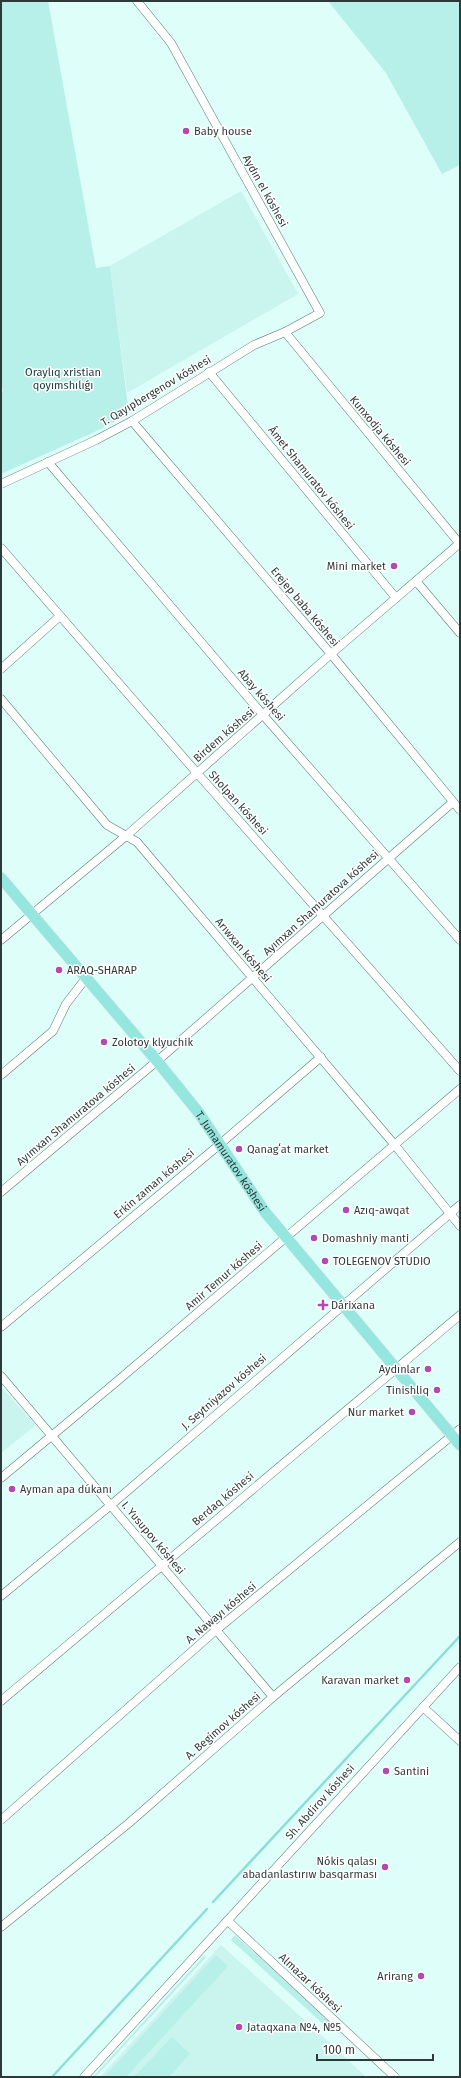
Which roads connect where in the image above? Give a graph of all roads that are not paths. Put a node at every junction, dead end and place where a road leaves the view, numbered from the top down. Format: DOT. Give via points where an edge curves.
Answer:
graph roads {
  1 [pos="137,1"];
  2 [pos="320,313"];
  3 [pos="285,332"];
  4 [pos="209,372"];
  5 [pos="132,421"];
  6 [pos="48,462"];
  7 [pos="1,484"];
  8 [pos="460,543"];
  9 [pos="1,548"];
  10 [pos="416,581"];
  11 [pos="396,598"];
  12 [pos="60,616"];
  13 [pos="460,633"];
  14 [pos="331,654"];
  15 [pos="1,670"];
  16 [pos="1,699"];
  17 [pos="263,715"];
  18 [pos="197,773"];
  19 [pos="453,802"];
  20 [pos="460,810"];
  21 [pos="126,836"];
  22 [pos="389,857"];
  23 [pos="1,878"];
  24 [pos="32,914"];
  25 [pos="322,915"];
  26 [pos="1,940"];
  27 [pos="460,940"];
  28 [pos="86,978"];
  29 [pos="253,979"];
  30 [pos="321,1057"];
  31 [pos="157,1061"];
  32 [pos="460,1071"];
  33 [pos="1,1075"];
  34 [pos="460,1089"];
  35 [pos="219,1144"];
  36 [pos="394,1144"];
  37 [pos="1,1192"];
  38 [pos="460,1204"];
  39 [pos="450,1214"];
  40 [pos="460,1226"];
  41 [pos="286,1238"];
  42 [pos="342,1304"];
  43 [pos="460,1315"];
  44 [pos="1,1327"];
  45 [pos="395,1369"];
  46 [pos="1,1376"];
  47 [pos="456,1432"];
  48 [pos="53,1435"];
  49 [pos="460,1445"];
  50 [pos="1,1478"];
  51 [pos="111,1505"];
  52 [pos="460,1542"];
  53 [pos="162,1565"];
  54 [pos="1,1596"];
  55 [pos="215,1631"];
  56 [pos="460,1667"];
  57 [pos="273,1697"];
  58 [pos="1,1701"];
  59 [pos="423,1707"];
  60 [pos="460,1740"];
  61 [pos="1,1820"];
  62 [pos="228,1921"];
  63 [pos="1,1927"];
  64 [pos="84,2077"];
  65 [pos="395,2077"];
  1 -- 2 [label="street, Aydın el kóshesi" via="171,43"];
  2 -- 3 [label="street, T. Qayıpbergenov kóshesi"];
  3 -- 4 [label="street, T. Qayıpbergenov kóshesi" via="254,345"];
  3 -- 8 [label="street, Kunxodja kóshesi"];
  4 -- 5 [label="street, T. Qayıpbergenov kóshesi"];
  4 -- 11 [label="street, Ámet Shamuratov kóshesi"];
  5 -- 6 [label="street, T. Qayıpbergenov kóshesi"];
  5 -- 14 [label="street, Erejep baba kóshesi"];
  6 -- 7 [label="street, T. Qayıpbergenov kóshesi"];
  6 -- 17 [label="street, Abay kóshesi"];
  8 -- 10 [label="street, Birdem kóshesi"];
  9 -- 12 [label="street, Sholpan kóshesi"];
  10 -- 11 [label="street, Birdem kóshesi"];
  10 -- 13 [label="street"];
  11 -- 14 [label="street, Birdem kóshesi"];
  12 -- 15 [label="street"];
  12 -- 18 [label="street, Sholpan kóshesi"];
  14 -- 17 [label="street, Birdem kóshesi"];
  14 -- 19 [label="street, Erejep baba kóshesi"];
  16 -- 21 [label="street, Arıwxan kóshesi" via="107,825"];
  17 -- 18 [label="street, Birdem kóshesi"];
  17 -- 22 [label="street, Abay kóshesi"];
  18 -- 21 [label="street, Birdem kóshesi"];
  18 -- 25 [label="street, Sholpan kóshesi"];
  19 -- 20 [label="street, Erejep baba kóshesi"];
  19 -- 22 [label="street, Ayımxan Shamuratova kóshesi"];
  21 -- 24 [label="street, Birdem kóshesi"];
  21 -- 29 [label="street, Arıwxan kóshesi" via="137,842"];
  22 -- 25 [label="street, Ayımxan Shamuratova kóshesi"];
  22 -- 27 [label="street, Abay kóshesi"];
  23 -- 24 [label="main road, T. Jumamuratov kóshesi"];
  24 -- 26 [label="street, Birdem kóshesi"];
  24 -- 28 [label="main road, T. Jumamuratov kóshesi"];
  25 -- 29 [label="street, Ayımxan Shamuratova kóshesi"];
  25 -- 32 [label="street, Sholpan kóshesi"];
  28 -- 31 [label="main road, T. Jumamuratov kóshesi"];
  28 -- 33 [label="street" via="66,1004 53,1031"];
  29 -- 30 [label="street, Arıwxan kóshesi"];
  29 -- 31 [label="street, Ayımxan Shamuratova kóshesi"];
  30 -- 35 [label="street, Erkin zaman kóshesi"];
  30 -- 36 [label="street, Arıwxan kóshesi"];
  31 -- 35 [label="main road, T. Jumamuratov kóshesi" via="199,1113"];
  31 -- 37 [label="street, Ayımxan Shamuratova kóshesi"];
  34 -- 36 [label="street, Amir Temur kóshesi"];
  35 -- 41 [label="main road, T. Jumamuratov kóshesi" via="265,1212"];
  35 -- 44 [label="street, Erkin zaman kóshesi"];
  36 -- 39 [label="street, Arıwxan kóshesi"];
  36 -- 41 [label="street, Amir Temur kóshesi"];
  38 -- 39 [label="street, J. Seytniyazov kóshesi"];
  39 -- 40 [label="street, Arıwxan kóshesi"];
  39 -- 42 [label="street, J. Seytniyazov kóshesi"];
  41 -- 42 [label="main road, T. Jumamuratov kóshesi"];
  41 -- 48 [label="street, Amir Temur kóshesi"];
  42 -- 45 [label="main road, T. Jumamuratov kóshesi"];
  42 -- 51 [label="street, J. Seytniyazov kóshesi"];
  43 -- 45 [label="street, Berdaq kóshesi"];
  45 -- 47 [label="main road, T. Jumamuratov kóshesi"];
  45 -- 53 [label="street, Berdaq kóshesi"];
  46 -- 48 [label="street, I. Yusupov kóshesi"];
  47 -- 49 [label="main road, T. Jumamuratov kóshesi"];
  47 -- 55 [label="street, A. Nawayı kóshesi"];
  48 -- 50 [label="street, Amir Temur kóshesi"];
  48 -- 51 [label="street, I. Yusupov kóshesi"];
  51 -- 53 [label="street, I. Yusupov kóshesi"];
  51 -- 54 [label="street, J. Seytniyazov kóshesi"];
  52 -- 57 [label="street, A. Begimov kóshesi"];
  53 -- 55 [label="street, I. Yusupov kóshesi"];
  53 -- 58 [label="street, Berdaq kóshesi"];
  55 -- 57 [label="street, I. Yusupov kóshesi"];
  55 -- 61 [label="street, A. Nawayı kóshesi"];
  56 -- 59 [label="street, Sh. Abdirov kóshesi"];
  57 -- 63 [label="street, A. Begimov kóshesi" via="129,1823"];
  59 -- 60 [label="street"];
  59 -- 62 [label="street, Sh. Abdirov kóshesi"];
  62 -- 64 [label="street, Sh. Abdirov kóshesi"];
  62 -- 65 [label="street, Almazar kóshesi"];
}
